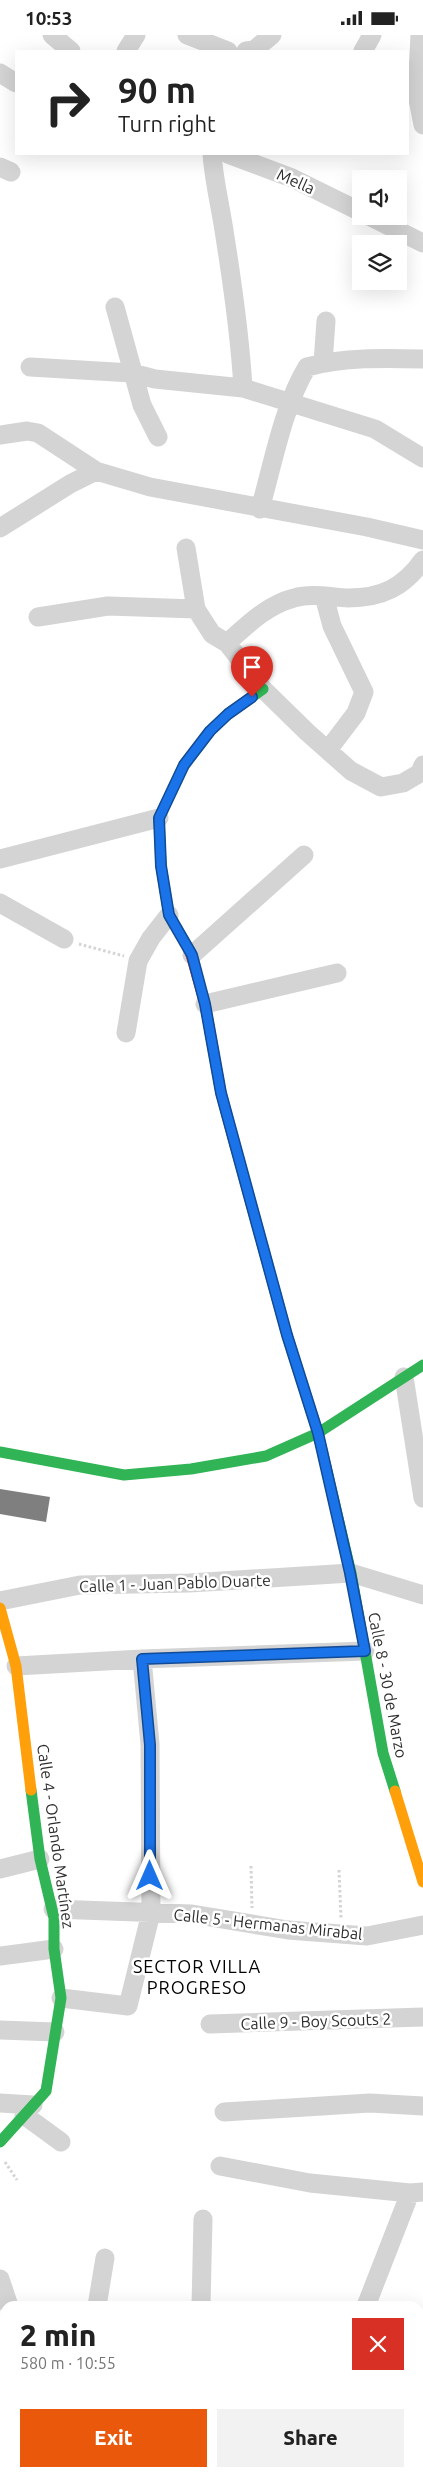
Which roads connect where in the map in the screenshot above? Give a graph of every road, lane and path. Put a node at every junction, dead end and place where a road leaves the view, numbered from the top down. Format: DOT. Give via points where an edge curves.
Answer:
graph roads {
  1 [pos="52,35"];
  2 [pos="136,35"];
  3 [pos="187,35"];
  4 [pos="272,35"];
  5 [pos="372,35"];
  6 [pos="420,35"];
  7 [pos="70,50"];
  8 [pos="127,50"];
  9 [pos="225,50"];
  10 [pos="254,50"];
  11 [pos="364,50"];
  12 [pos="0,73"];
  13 [pos="15,82"];
  14 [pos="423,125"];
  15 [pos="212,155"];
  16 [pos="231,155"];
  17 [pos="352,208"];
  18 [pos="387,225"];
  19 [pos="423,243"];
  20 [pos="115,307"];
  21 [pos="326,321"];
  22 [pos="423,359"];
  23 [pos="323,363"];
  24 [pos="30,367"];
  25 [pos="132,373"];
  26 [pos="244,388"];
  27 [pos="291,403"];
  28 [pos="0,435"];
  29 [pos="158,437"];
  30 [pos="423,458"];
  31 [pos="96,471"];
  32 [pos="260,509"];
  33 [pos="0,528"];
  34 [pos="423,540"];
  35 [pos="186,548"];
  36 [pos="423,560"];
  37 [pos="324,596"];
  38 [pos="196,609"];
  39 [pos="38,617"];
  40 [pos="227,643"];
  41 [pos="264,689"];
  42 [pos="328,750"];
  43 [pos="423,765"];
  44 [pos="159,818"];
  45 [pos="304,855"];
  46 [pos="0,859"];
  47 [pos="0,903"];
  48 [pos="169,915"];
  49 [pos="64,939"];
  50 [pos="192,955"];
  51 [pos="138,961"];
  52 [pos="337,973"];
  53 [pos="205,1004"];
  54 [pos="126,1033"];
  55 [pos="423,1365"];
  56 [pos="404,1377"];
  57 [pos="318,1433"];
  58 [pos="0,1453"];
  59 [pos="423,1498"];
  60 [pos="350,1573"];
  61 [pos="423,1595"];
  62 [pos="0,1601"];
  63 [pos="0,1608"];
  64 [pos="365,1651"];
  65 [pos="142,1659"];
  66 [pos="16,1667"];
  67 [pos="40,1859"];
  68 [pos="252,1866"];
  69 [pos="0,1869"];
  70 [pos="339,1870"];
  71 [pos="423,1882"];
  72 [pos="53,1909"];
  73 [pos="150,1913"];
  74 [pos="252,1924"];
  75 [pos="423,1925"];
  76 [pos="341,1934"];
  77 [pos="54,1949"];
  78 [pos="0,1957"];
  79 [pos="61,1998"];
  80 [pos="423,2017"];
  81 [pos="210,2025"];
  82 [pos="0,2030"];
  83 [pos="55,2032"];
  84 [pos="0,2103"];
  85 [pos="423,2106"];
  86 [pos="28,2110"];
  87 [pos="224,2112"];
  88 [pos="0,2142"];
  89 [pos="61,2142"];
  90 [pos="0,2155"];
  91 [pos="220,2166"];
  92 [pos="17,2180"];
  93 [pos="416,2193"];
  94 [pos="203,2219"];
  95 [pos="105,2258"];
  96 [pos="0,2279"];
  97 [pos="7,2301"];
  98 [pos="98,2301"];
  99 [pos="201,2301"];
  100 [pos="368,2301"];
  1 -- 7 [label="street"];
  2 -- 8 [label="street"];
  3 -- 9 [label="street"];
  4 -- 10 [label="street"];
  5 -- 11 [label="street"];
  6 -- 14 [label="street" via="417,94"];
  12 -- 13 [label="street"];
  15 -- 26 [label="street" via="239,326"];
  16 -- 17 [label="street, Mella" via="292,178"];
  18 -- 19 [label="street"];
  20 -- 25 [label="street"];
  21 -- 23 [label="street"];
  22 -- 23 [label="street" via="382,358"];
  23 -- 27 [label="street" via="307,367"];
  24 -- 25 [label="street"];
  25 -- 26 [label="street" via="155,379"];
  25 -- 29 [label="street" via="142,405"];
  26 -- 27 [label="street"];
  27 -- 30 [label="street" via="375,429"];
  27 -- 32 [label="street"];
  28 -- 31 [label="street" via="27,431 38,433"];
  31 -- 32 [label="street" via="150,487"];
  31 -- 33 [label="street"];
  32 -- 34 [label="street"];
  35 -- 38 [label="street"];
  36 -- 37 [label="street" via="411,577 379,594 349,598"];
  37 -- 40 [label="street" via="294,598 259,614"];
  37 -- 42 [label="street" via="332,626 364,692 356,713"];
  38 -- 39 [label="street" via="108,606"];
  38 -- 40 [label="street" via="212,634"];
  40 -- 41 [label="street"];
  41 -- 42 [label="street"];
  41 -- 44 [label="street" via="210,731 184,765"];
  42 -- 43 [label="street" via="351,771 381,787 403,783 420,773"];
  44 -- 46 [label="street"];
  44 -- 48 [label="street" via="161,866"];
  45 -- 50 [label="street"];
  47 -- 49 [label="street"];
  48 -- 50 [label="street, Calle 8 - 30 de Marzo"];
  48 -- 51 [label="street"];
  49 -- 51 [label="path"];
  50 -- 53 [label="street, Calle 8 - 30 de Marzo"];
  51 -- 54 [label="street"];
  52 -- 53 [label="street"];
  53 -- 57 [label="street, Calle 8 - 30 de Marzo" via="221,1093 287,1335"];
  55 -- 56 [label="street"];
  56 -- 57 [label="street"];
  56 -- 59 [label="street"];
  57 -- 58 [label="street" via="266,1456 191,1469 124,1475"];
  57 -- 60 [label="street, Calle 8 - 30 de Marzo"];
  60 -- 61 [label="street"];
  60 -- 62 [label="street, Calle 1 - Juan Pablo Duarte" via="188,1583 80,1585"];
  60 -- 64 [label="street, Calle 8 - 30 de Marzo"];
  63 -- 66 [label="street, Calle 4 - Orlando Martínez"];
  64 -- 65 [label="street"];
  64 -- 71 [label="street, Calle 8 - 30 de Marzo" via="383,1753"];
  65 -- 66 [label="street"];
  65 -- 73 [label="street" via="150,1745"];
  66 -- 67 [label="street, Calle 4 - Orlando Martínez"];
  67 -- 69 [label="street"];
  67 -- 72 [label="street, Calle 4 - Orlando Martínez"];
  68 -- 74 [label="path"];
  70 -- 76 [label="path"];
  72 -- 73 [label="street, Calle 5 - Hermanas Mirabal"];
  72 -- 77 [label="street, Calle 4 - Orlando Martínez"];
  73 -- 74 [label="street, Calle 5 - Hermanas Mirabal" via="192,1914"];
  73 -- 79 [label="street" via="128,2006"];
  74 -- 76 [label="street, Calle 5 - Hermanas Mirabal"];
  75 -- 76 [label="street, Calle 5 - Hermanas Mirabal" via="367,1936"];
  77 -- 78 [label="street"];
  77 -- 79 [label="street, Calle 4 - Orlando Martínez"];
  79 -- 83 [label="street, Calle 4 - Orlando Martínez"];
  80 -- 81 [label="street, Calle 9 - Boy Scouts 2"];
  82 -- 83 [label="street"];
  83 -- 86 [label="street, Calle 4 - Orlando Martínez" via="46,2091"];
  84 -- 86 [label="street"];
  85 -- 87 [label="street" via="370,2103"];
  86 -- 88 [label="street, Calle 4 - Orlando Martínez"];
  86 -- 89 [label="street"];
  90 -- 92 [label="path"];
  91 -- 93 [label="street" via="310,2183"];
  93 -- 100 [label="street"];
  94 -- 99 [label="street"];
  95 -- 98 [label="street"];
  96 -- 97 [label="street"];
}
